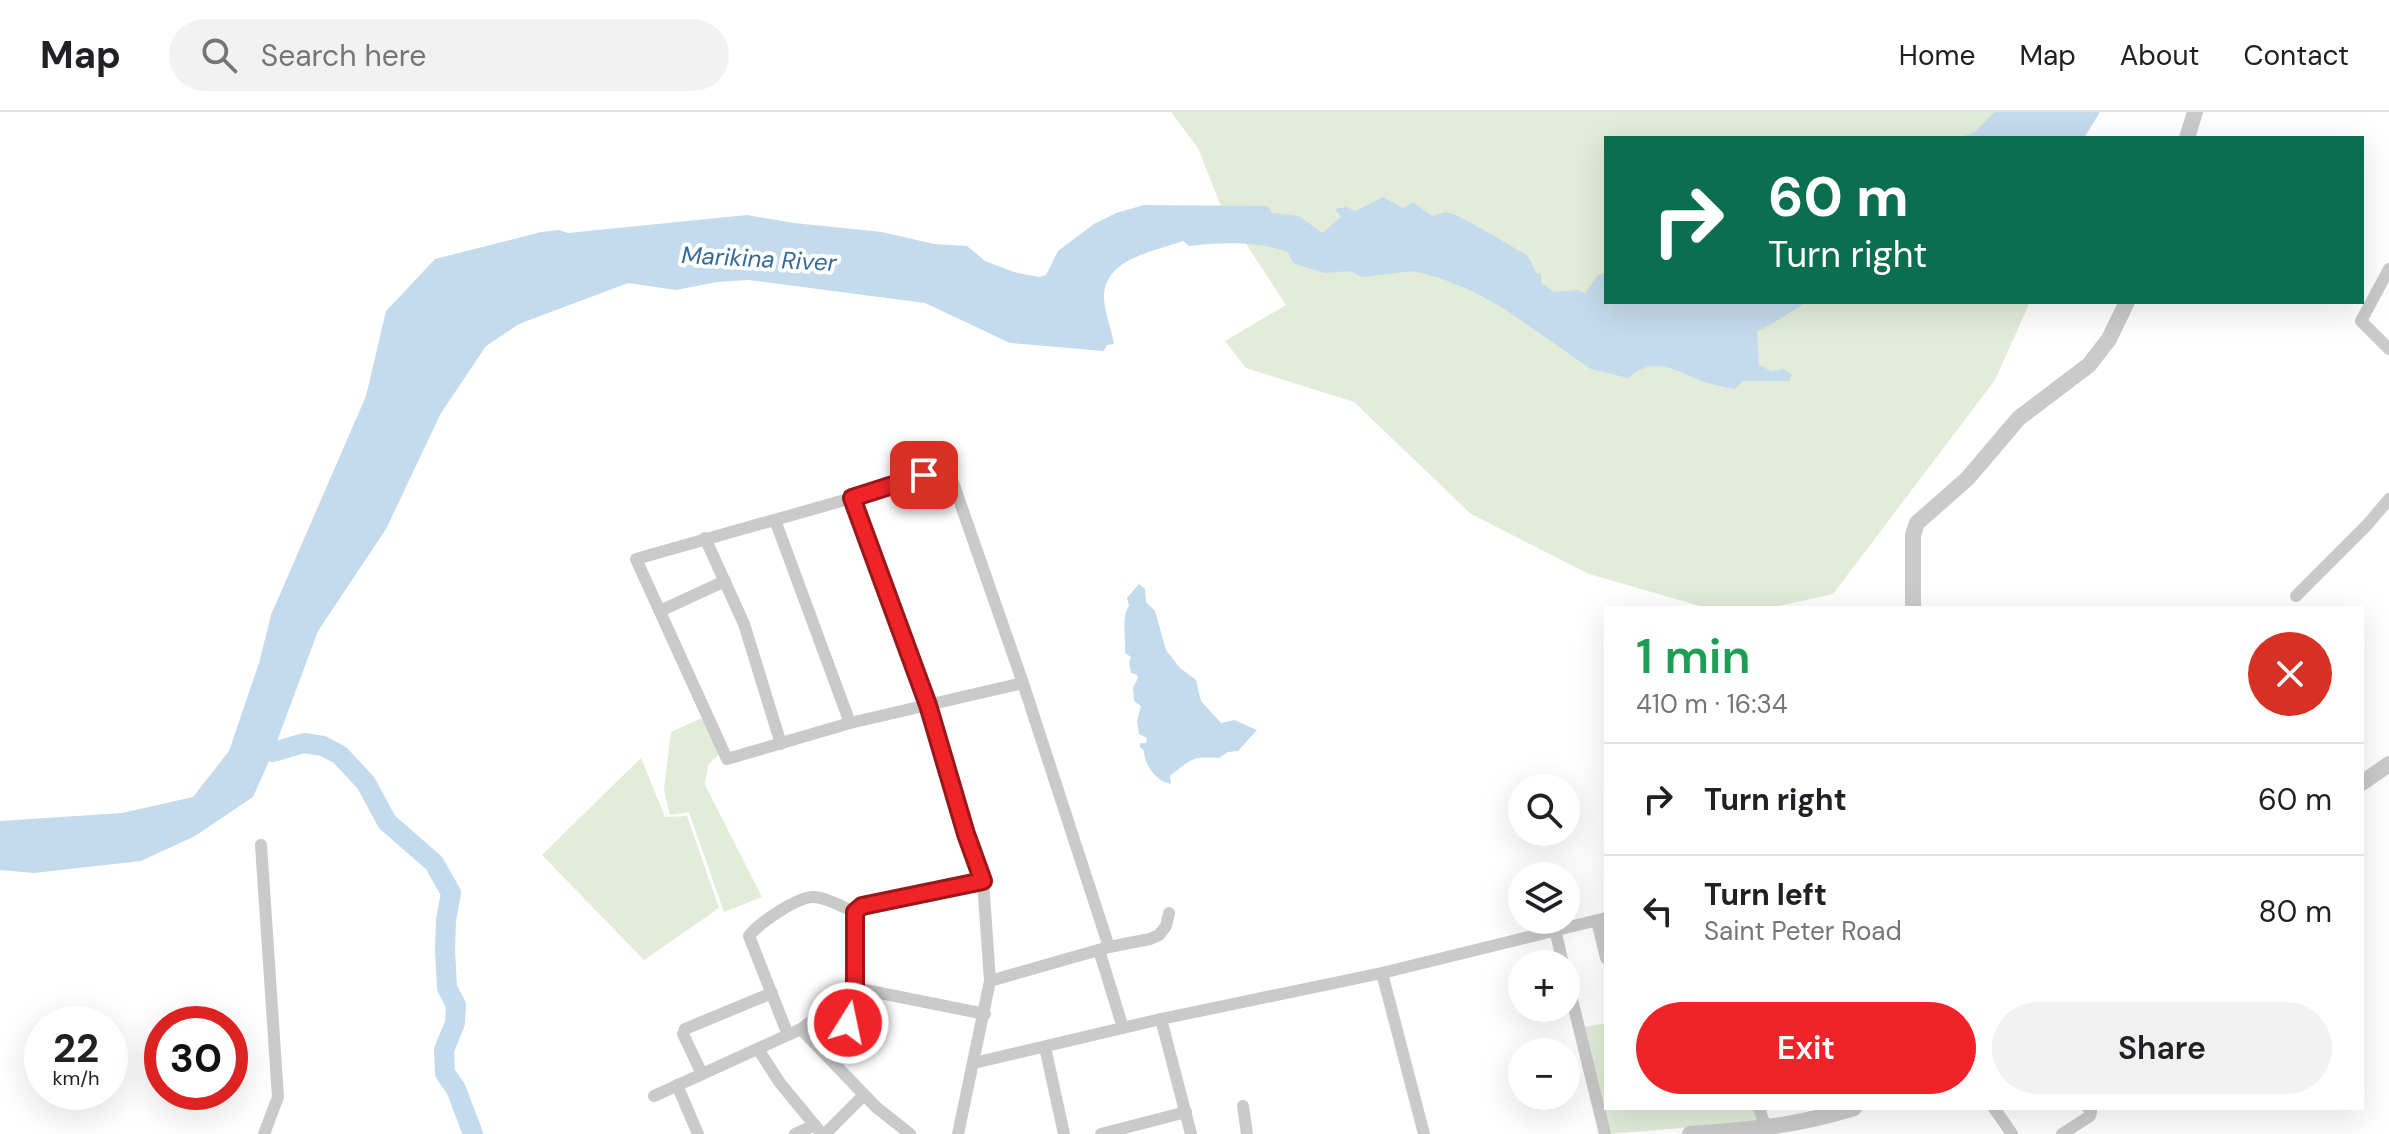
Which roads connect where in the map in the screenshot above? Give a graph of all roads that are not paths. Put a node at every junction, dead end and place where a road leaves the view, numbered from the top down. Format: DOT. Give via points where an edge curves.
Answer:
graph roads {
  1 [pos="2195,112"];
  2 [pos="2188,136"];
  3 [pos="2389,269"];
  4 [pos="2126,304"];
  5 [pos="2389,349"];
  6 [pos="852,498"];
  7 [pos="2389,499"];
  8 [pos="775,520"];
  9 [pos="705,538"];
  10 [pos="725,581"];
  11 [pos="2296,596"];
  12 [pos="1913,606"];
  13 [pos="660,611"];
  14 [pos="1023,683"];
  15 [pos="928,705"];
  16 [pos="850,723"];
  17 [pos="781,744"];
  18 [pos="2389,764"];
  19 [pos="2364,782"];
  20 [pos="261,845"];
  21 [pos="983,881"];
  22 [pos="855,912"];
  23 [pos="1169,913"];
  24 [pos="1601,920"];
  25 [pos="1580,924"];
  26 [pos="1535,934"];
  27 [pos="1604,943"];
  28 [pos="1104,949"];
  29 [pos="1382,973"];
  30 [pos="990,981"];
  31 [pos="855,988"];
  32 [pos="772,993"];
  33 [pos="985,1014"];
  34 [pos="1161,1019"];
  35 [pos="1578,1022"];
  36 [pos="1123,1028"];
  37 [pos="801,1029"];
  38 [pos="788,1035"];
  39 [pos="1045,1047"];
  40 [pos="758,1049"];
  41 [pos="974,1063"];
  42 [pos="837,1065"];
  43 [pos="702,1074"];
  44 [pos="677,1085"];
  45 [pos="864,1095"];
  46 [pos="654,1096"];
  47 [pos="1243,1106"];
  48 [pos="1760,1110"];
  49 [pos="1841,1110"];
  50 [pos="1995,1110"];
  51 [pos="2090,1110"];
  52 [pos="1186,1112"];
  53 [pos="1815,1114"];
  54 [pos="820,1131"];
  55 [pos="1767,1132"];
  56 [pos="264,1134"];
  57 [pos="698,1134"];
  58 [pos="795,1134"];
  59 [pos="910,1134"];
  60 [pos="958,1134"];
  61 [pos="1064,1134"];
  62 [pos="1101,1134"];
  63 [pos="1191,1134"];
  64 [pos="1247,1134"];
  65 [pos="1424,1134"];
  66 [pos="1605,1134"];
  67 [pos="1690,1134"];
  68 [pos="2012,1134"];
  69 [pos="2062,1134"];
  1 -- 2 [label="street"];
  3 -- 5 [label="street" via="2361,321"];
  4 -- 12 [label="street" via="2089,365 2025,413 1960,486 1917,523"];
  6 -- 8 [label="street"];
  6 -- 14 [label="street" via="948,468"];
  6 -- 15 [label="street"];
  7 -- 11 [label="street"];
  8 -- 9 [label="street"];
  8 -- 16 [label="street"];
  9 -- 10 [label="street"];
  9 -- 13 [label="street" via="636,559"];
  10 -- 13 [label="street"];
  10 -- 17 [label="street"];
  13 -- 17 [label="street" via="727,759"];
  14 -- 15 [label="street"];
  14 -- 28 [label="street"];
  15 -- 16 [label="street"];
  15 -- 21 [label="street"];
  16 -- 17 [label="street"];
  18 -- 19 [label="street"];
  20 -- 56 [label="street" via="278,1097"];
  21 -- 22 [label="street" via="862,906"];
  21 -- 30 [label="street"];
  22 -- 31 [label="street"];
  22 -- 32 [label="street" via="811,897 754,930 749,936"];
  23 -- 28 [label="street" via="1159,935"];
  24 -- 25 [label="street"];
  24 -- 27 [label="street"];
  26 -- 29 [label="street"];
  28 -- 30 [label="street"];
  28 -- 36 [label="street"];
  29 -- 34 [label="street"];
  29 -- 65 [label="street"];
  30 -- 33 [label="street"];
  31 -- 33 [label="street"];
  31 -- 37 [label="street"];
  31 -- 42 [label="street"];
  32 -- 38 [label="street"];
  32 -- 43 [label="street" via="685,1029"];
  33 -- 41 [label="street"];
  34 -- 36 [label="street"];
  34 -- 52 [label="street"];
  35 -- 66 [label="street"];
  36 -- 39 [label="street"];
  37 -- 38 [label="street"];
  37 -- 42 [label="street"];
  38 -- 40 [label="street"];
  39 -- 41 [label="street"];
  39 -- 61 [label="street"];
  40 -- 43 [label="street"];
  40 -- 54 [label="street"];
  41 -- 60 [label="street"];
  42 -- 45 [label="street"];
  43 -- 44 [label="street"];
  44 -- 46 [label="street"];
  44 -- 57 [label="street"];
  45 -- 54 [label="street"];
  45 -- 59 [label="street"];
  47 -- 64 [label="street"];
  48 -- 55 [label="street"];
  49 -- 53 [label="street"];
  50 -- 68 [label="street"];
  51 -- 69 [label="street" via="2090,1116"];
  52 -- 62 [label="street"];
  52 -- 63 [label="street"];
  53 -- 55 [label="street"];
  54 -- 58 [label="street"];
  55 -- 67 [label="street"];
}
